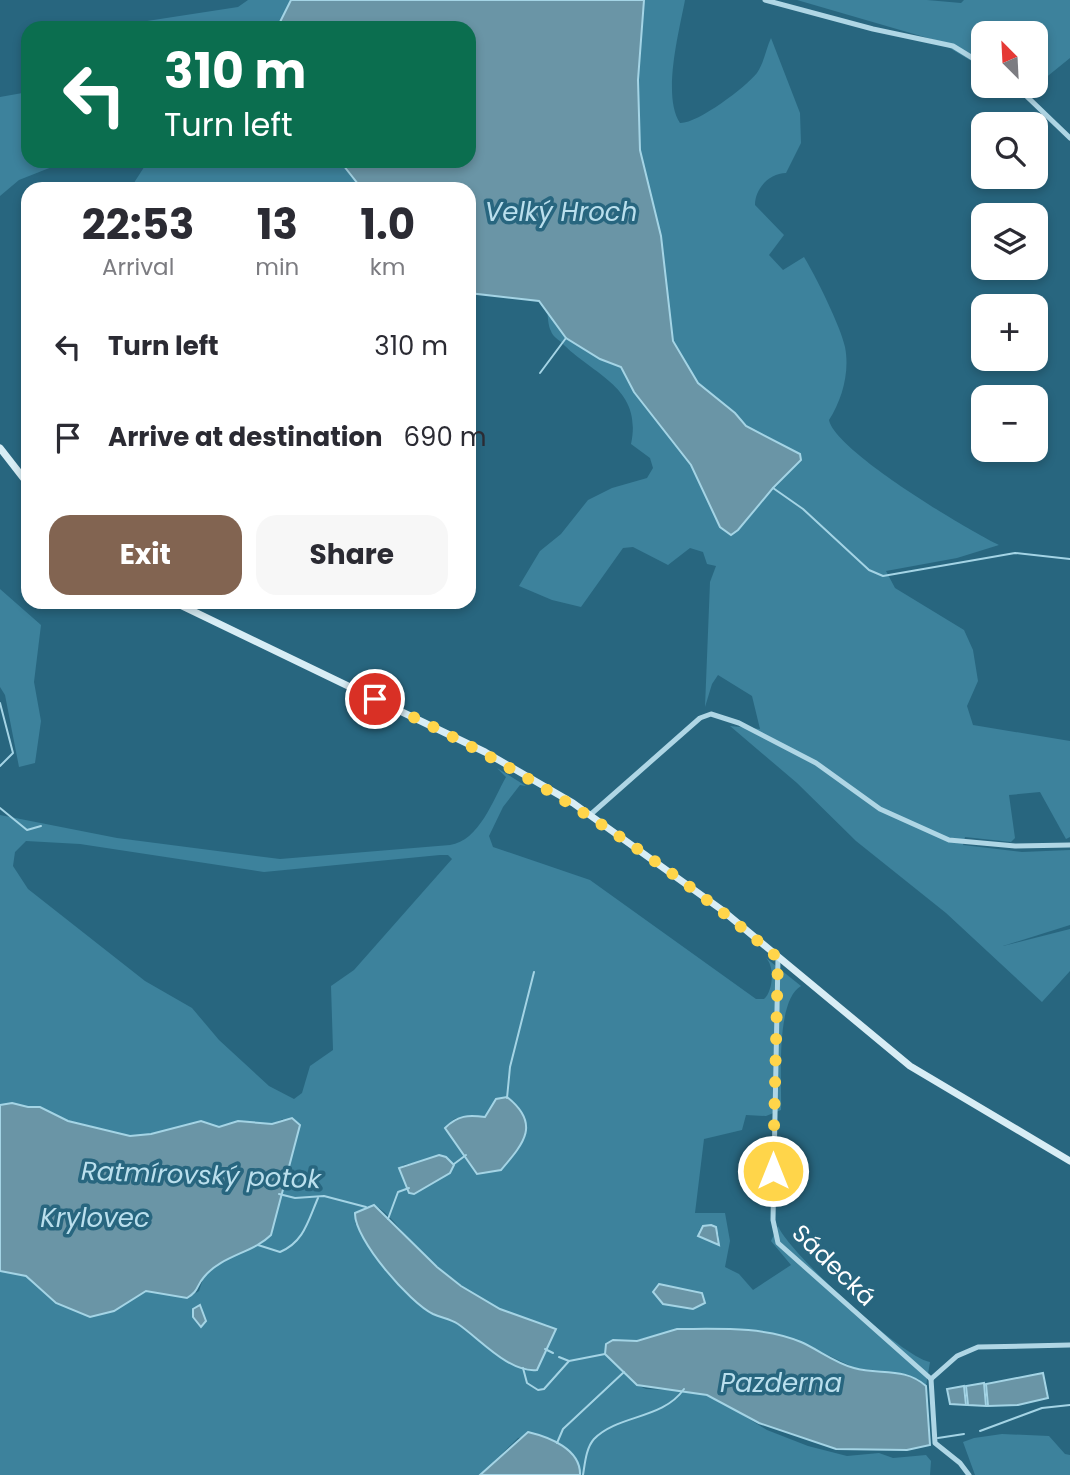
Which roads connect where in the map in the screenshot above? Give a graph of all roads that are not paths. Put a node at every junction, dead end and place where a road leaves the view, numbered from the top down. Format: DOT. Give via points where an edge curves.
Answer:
graph roads {
  1 [pos="765,0"];
  2 [pos="971,57"];
  3 [pos="1028,98"];
  4 [pos="1070,138"];
  5 [pos="0,448"];
  6 [pos="21,475"];
  7 [pos="189,609"];
  8 [pos="590,815"];
  9 [pos="1070,845"];
  10 [pos="778,958"];
  11 [pos="1070,1161"];
  12 [pos="1070,1345"];
  13 [pos="931,1378"];
  14 [pos="969,1475"];
  1 -- 2 [label="street" via="953,46"];
  3 -- 4 [label="street"];
  5 -- 6 [label="main road"];
  7 -- 8 [label="main road" via="485,752"];
  8 -- 9 [label="street" via="711,713 816,763 880,809 949,840"];
  8 -- 10 [label="main road" via="722,910"];
  10 -- 11 [label="main road" via="910,1066"];
  10 -- 13 [label="street, Sádecká" via="773,1220 778,1243"];
  12 -- 13 [label="street" via="978,1348 957,1356"];
  13 -- 14 [label="street" via="935,1443"];
}
